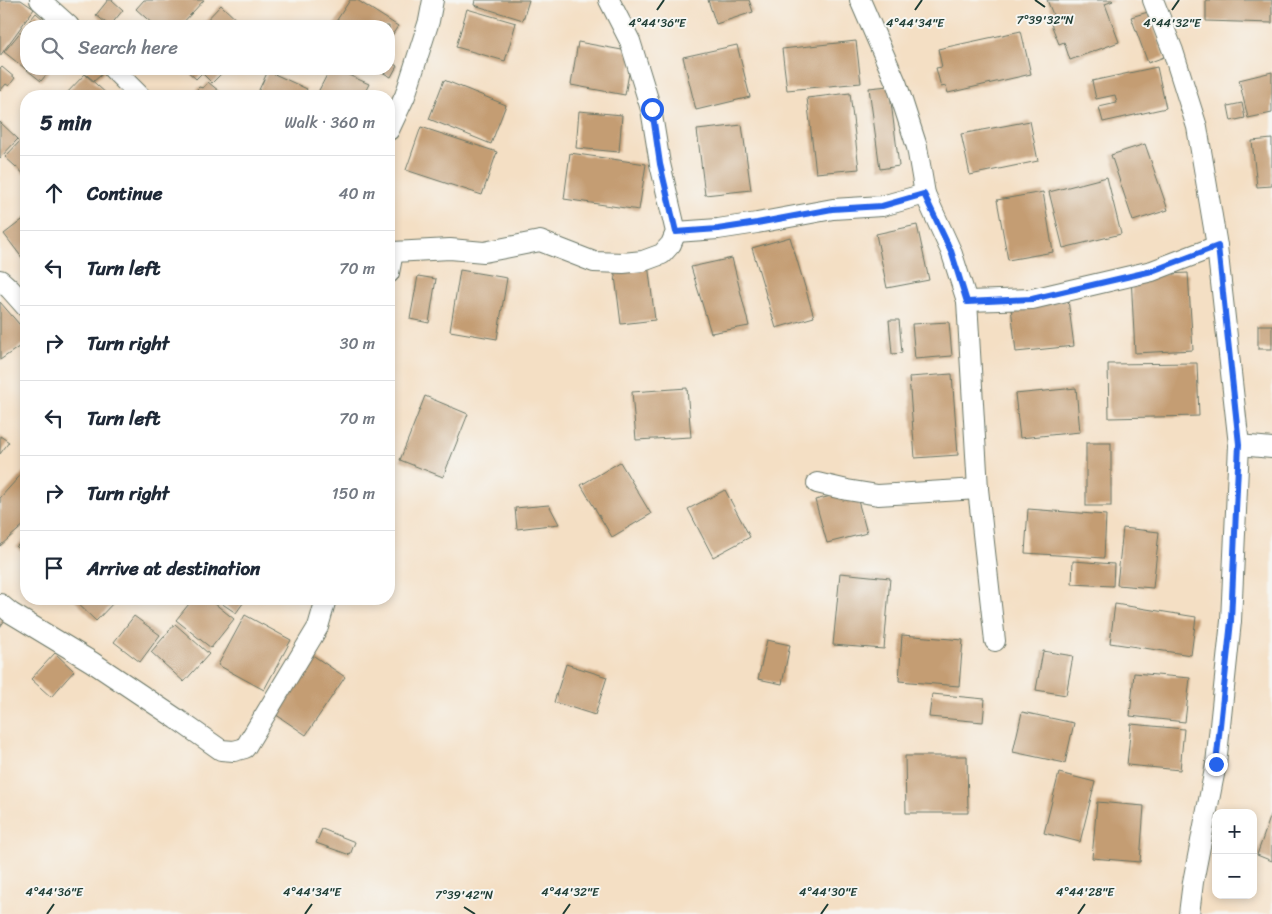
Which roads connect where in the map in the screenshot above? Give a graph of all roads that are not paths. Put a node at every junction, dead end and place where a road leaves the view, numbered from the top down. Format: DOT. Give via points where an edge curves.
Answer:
graph roads {
  1 [pos="40,0"];
  2 [pos="433,0"];
  3 [pos="610,0"];
  4 [pos="860,0"];
  5 [pos="1154,0"];
  6 [pos="62,20"];
  7 [pos="119,75"];
  8 [pos="134,90"];
  9 [pos="395,117"];
  10 [pos="924,194"];
  11 [pos="676,232"];
  12 [pos="1218,246"];
  13 [pos="395,251"];
  14 [pos="0,280"];
  15 [pos="20,300"];
  16 [pos="967,302"];
  17 [pos="1239,444"];
  18 [pos="1272,448"];
  19 [pos="817,483"];
  20 [pos="978,490"];
  21 [pos="0,604"];
  22 [pos="324,605"];
  23 [pos="995,641"];
  24 [pos="1189,914"];
  1 -- 6 [label="street"];
  2 -- 9 [label="street" via="405,96"];
  3 -- 11 [label="street" via="630,41 652,109 660,164"];
  4 -- 10 [label="street" via="897,85 916,147"];
  5 -- 12 [label="street" via="1197,127"];
  7 -- 8 [label="street"];
  10 -- 11 [label="street" via="882,206 832,209 718,229"];
  10 -- 16 [label="street" via="951,251"];
  11 -- 13 [label="street" via="662,254 643,261 623,263 594,262 540,241 484,252"];
  12 -- 16 [label="street" via="1152,271 1032,299"];
  12 -- 17 [label="street"];
  14 -- 15 [label="street"];
  16 -- 20 [label="street"];
  17 -- 18 [label="street"];
  17 -- 24 [label="street" via="1231,621 1216,764"];
  19 -- 20 [label="street" via="878,495"];
  20 -- 23 [label="street"];
  21 -- 22 [label="street" via="221,750 234,751 245,748 318,627"];
}
